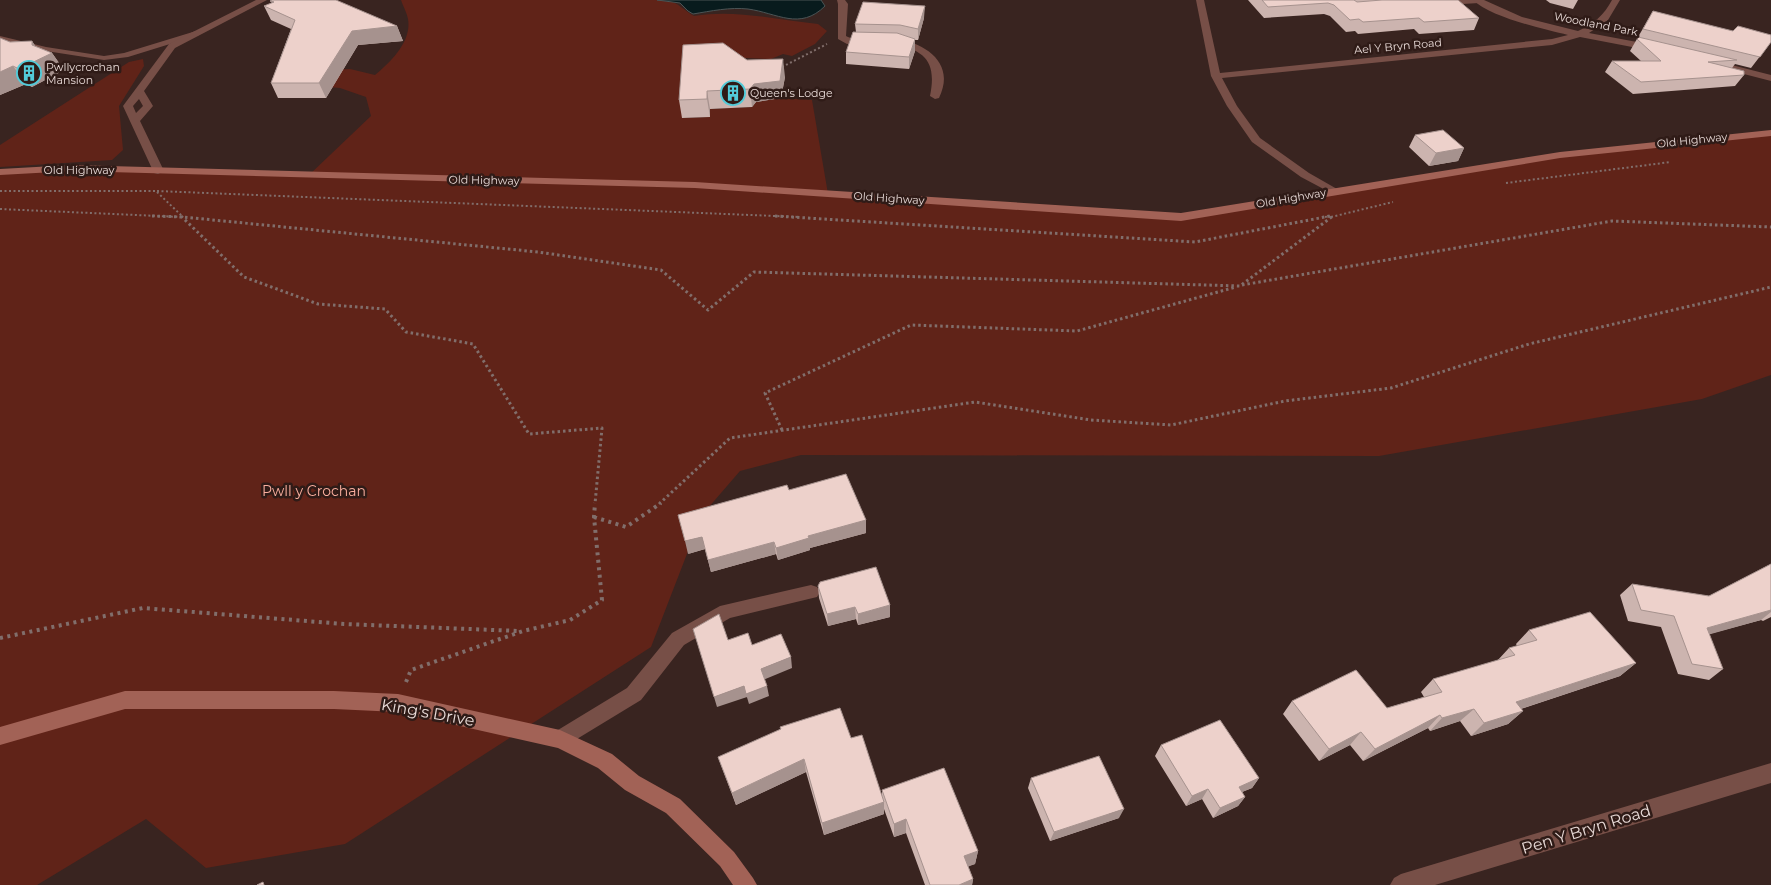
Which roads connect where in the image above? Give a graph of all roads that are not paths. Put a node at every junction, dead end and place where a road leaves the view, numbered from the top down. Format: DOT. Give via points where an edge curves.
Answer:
graph roads {
  1 [pos="263,0"];
  2 [pos="841,0"];
  3 [pos="1200,0"];
  4 [pos="1478,0"];
  5 [pos="1616,0"];
  6 [pos="1440,4"];
  7 [pos="201,32"];
  8 [pos="1582,34"];
  9 [pos="0,38"];
  10 [pos="1663,50"];
  11 [pos="1702,60"];
  12 [pos="1216,76"];
  13 [pos="1771,78"];
  14 [pos="139,91"];
  15 [pos="935,96"];
  16 [pos="135,121"];
  17 [pos="1771,133"];
  18 [pos="158,171"];
  19 [pos="0,172"];
  20 [pos="1333,191"];
  21 [pos="811,592"];
  22 [pos="0,736"];
  23 [pos="560,739"];
  24 [pos="1771,774"];
  25 [pos="746,885"];
  26 [pos="1401,885"];
  1 -- 7 [label="street"];
  2 -- 15 [label="street" via="841,36 847,41 912,43 929,53 936,69"];
  3 -- 12 [label="street"];
  4 -- 6 [label="lane"];
  4 -- 8 [label="street, Woodland Park" via="1518,18"];
  5 -- 8 [label="street" via="1611,12 1594,29"];
  7 -- 9 [label="lane" via="125,55 104,58 46,50"];
  7 -- 14 [label="street" via="172,46"];
  8 -- 10 [label="street, Woodland Park"];
  8 -- 12 [label="street, Ael Y Bryn Road" via="1526,46"];
  11 -- 13 [label="street"];
  12 -- 20 [label="street" via="1256,140"];
  14 -- 16 [label="street" via="128,106"];
  14 -- 16 [label="street" via="148,106"];
  16 -- 18 [label="street"];
  17 -- 20 [label="street, Old Highway" via="1560,155"];
  18 -- 19 [label="street, Old Highway" via="72,168"];
  18 -- 20 [label="street, Old Highway" via="696,185 1181,217"];
  21 -- 23 [label="street" via="726,611 678,639 634,694"];
  22 -- 23 [label="street, King's Drive" via="125,700 334,700 398,704"];
  23 -- 25 [label="street, King's Drive" via="605,761 632,783 673,806 726,859"];
  24 -- 26 [label="street, Pen Y Bryn Road"];
}
